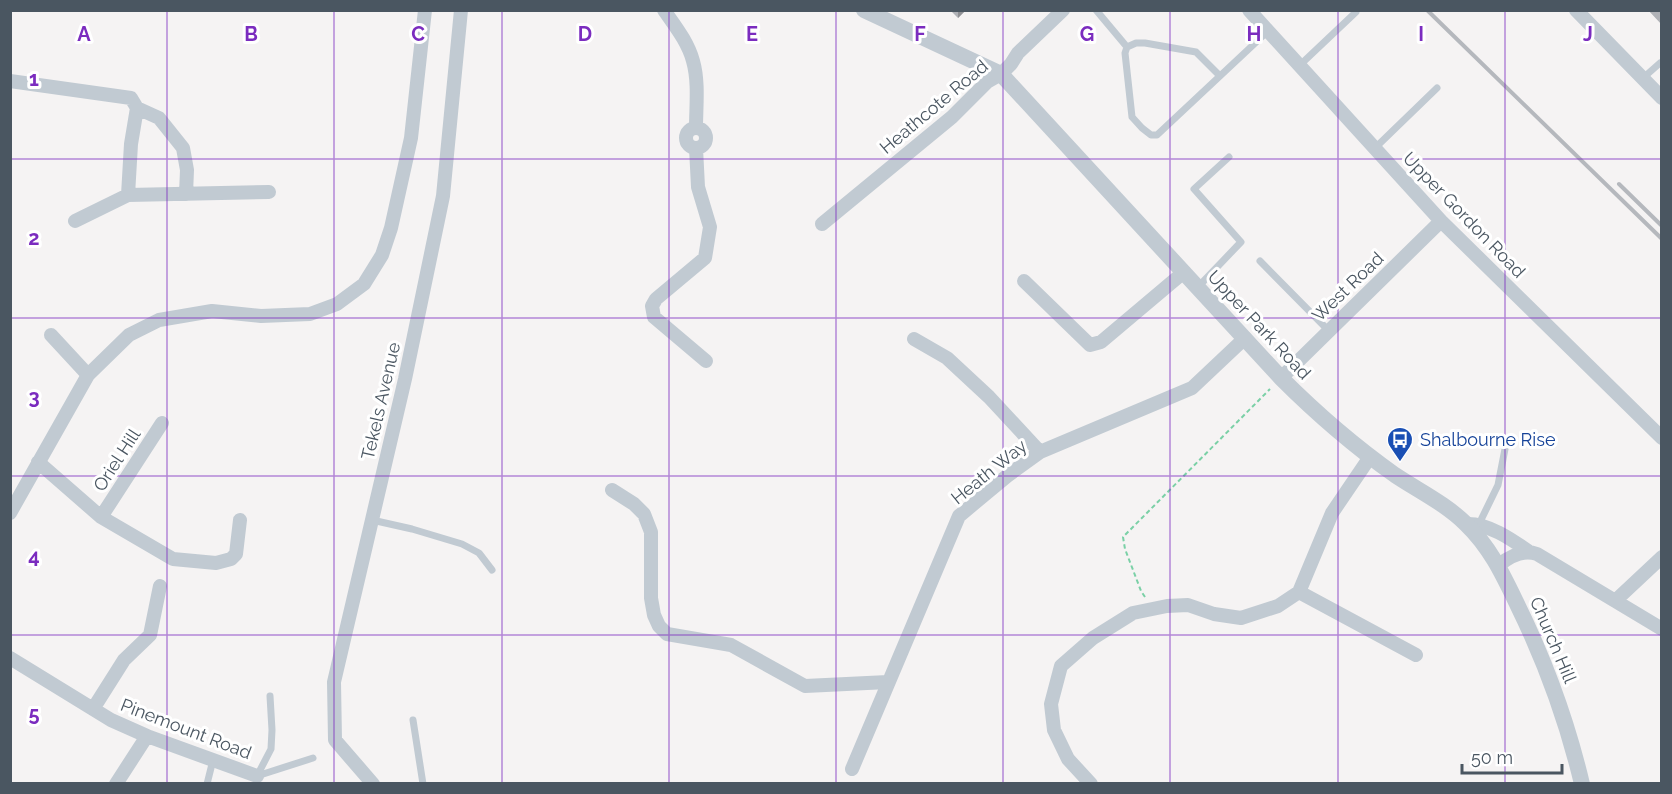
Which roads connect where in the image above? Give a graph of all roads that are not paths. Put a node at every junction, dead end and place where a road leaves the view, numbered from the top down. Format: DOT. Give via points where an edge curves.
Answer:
graph roads {
  1 [pos="425,10"];
  2 [pos="461,10"];
  3 [pos="664,10"];
  4 [pos="864,10"];
  5 [pos="1063,10"];
  6 [pos="1096,10"];
  7 [pos="1249,10"];
  8 [pos="1355,10"];
  9 [pos="1576,10"];
  10 [pos="1268,30"];
  11 [pos="1127,47"];
  12 [pos="1660,63"];
  13 [pos="1300,65"];
  14 [pos="1001,74"];
  15 [pos="1219,75"];
  16 [pos="1643,78"];
  17 [pos="10,81"];
  18 [pos="1437,88"];
  19 [pos="1662,98"];
  20 [pos="137,108"];
  21 [pos="1375,148"];
  22 [pos="1229,157"];
  23 [pos="269,192"];
  24 [pos="186,194"];
  25 [pos="128,195"];
  26 [pos="75,221"];
  27 [pos="1441,221"];
  28 [pos="822,224"];
  29 [pos="1260,261"];
  30 [pos="1184,272"];
  31 [pos="1024,281"];
  32 [pos="1198,287"];
  33 [pos="1329,331"];
  34 [pos="51,335"];
  35 [pos="1245,338"];
  36 [pos="914,339"];
  37 [pos="706,361"];
  38 [pos="88,375"];
  39 [pos="1281,378"];
  40 [pos="162,423"];
  41 [pos="1662,438"];
  42 [pos="1505,449"];
  43 [pos="1040,453"];
  44 [pos="1370,457"];
  45 [pos="38,462"];
  46 [pos="612,490"];
  47 [pos="10,513"];
  48 [pos="101,517"];
  49 [pos="240,520"];
  50 [pos="372,520"];
  51 [pos="1473,524"];
  52 [pos="1528,551"];
  53 [pos="1662,556"];
  54 [pos="1499,566"];
  55 [pos="492,570"];
  56 [pos="160,586"];
  57 [pos="1299,592"];
  58 [pos="1615,601"];
  59 [pos="1662,629"];
  60 [pos="1416,655"];
  61 [pos="10,658"];
  62 [pos="888,682"];
  63 [pos="270,696"];
  64 [pos="93,709"];
  65 [pos="413,720"];
  66 [pos="147,736"];
  67 [pos="313,758"];
  68 [pos="213,760"];
  69 [pos="852,769"];
  70 [pos="257,776"];
  71 [pos="116,783"];
  72 [pos="207,783"];
  73 [pos="373,783"];
  74 [pos="423,783"];
  75 [pos="1091,783"];
  76 [pos="1582,783"];
  1 -- 38 [label="street" via="411,138 391,228 382,255 364,284 337,304 310,314 261,316 212,311 159,320 129,335"];
  2 -- 50 [label="street, Tekels Avenue" via="443,196"];
  3 -- 37 [label="street" via="693,61 696,128 687,133 686,140 696,148 698,187 710,227 705,258 652,306 654,317"];
  4 -- 14 [label="street"];
  5 -- 14 [label="street, Heathcote Road"];
  6 -- 11 [label="lane"];
  7 -- 10 [label="street, Upper Gordon Road"];
  8 -- 13 [label="lane"];
  9 -- 16 [label="street"];
  10 -- 13 [label="street, Upper Gordon Road"];
  10 -- 15 [label="lane"];
  11 -- 15 [label="lane" via="1145,43 1196,52"];
  11 -- 15 [label="lane" via="1132,117 1151,135 1157,135"];
  12 -- 16 [label="lane"];
  13 -- 21 [label="street, Upper Gordon Road"];
  14 -- 28 [label="street, Heathcote Road"];
  14 -- 30 [label="street, Upper Park Road"];
  16 -- 19 [label="street"];
  17 -- 20 [label="street" via="131,98"];
  18 -- 21 [label="lane"];
  20 -- 24 [label="street" via="159,118 183,148"];
  20 -- 25 [label="street"];
  21 -- 27 [label="street, Upper Gordon Road"];
  22 -- 32 [label="lane" via="1194,189 1241,242"];
  23 -- 24 [label="street"];
  24 -- 25 [label="street"];
  25 -- 26 [label="street"];
  27 -- 33 [label="street, West Road"];
  27 -- 41 [label="street, Upper Gordon Road"];
  29 -- 33 [label="lane"];
  30 -- 31 [label="street" via="1101,342 1090,345"];
  30 -- 32 [label="street, Upper Park Road"];
  32 -- 35 [label="street, Upper Park Road"];
  33 -- 39 [label="street, West Road"];
  34 -- 38 [label="street"];
  35 -- 39 [label="street, Upper Park Road"];
  35 -- 43 [label="street, Heath Way" via="1192,388"];
  36 -- 43 [label="street" via="947,358"];
  38 -- 45 [label="street"];
  39 -- 44 [label="street, Upper Park Road" via="1326,422"];
  40 -- 48 [label="street, Oriel Hill"];
  42 -- 51 [label="lane" via="1498,485"];
  43 -- 62 [label="street, Heath Way" via="959,516"];
  44 -- 51 [label="street, Upper Park Road"];
  44 -- 57 [label="street" via="1332,513"];
  45 -- 47 [label="street"];
  45 -- 48 [label="street, Oriel Hill"];
  46 -- 62 [label="street" via="644,514 651,532 651,598 654,615 667,634 731,645 805,686"];
  48 -- 49 [label="street, Oriel Hill" via="173,559 216,563 237,554"];
  50 -- 55 [label="lane" via="462,544 478,553"];
  50 -- 73 [label="street, Tekels Avenue" via="334,682 335,740"];
  51 -- 52 [label="street, Upper Park Road"];
  51 -- 54 [label="street, Church Hill"];
  52 -- 54 [label="street"];
  52 -- 58 [label="street, Upper Park Road"];
  53 -- 58 [label="street"];
  54 -- 76 [label="street, Church Hill" via="1556,694"];
  56 -- 64 [label="street" via="150,635 123,660"];
  57 -- 60 [label="street"];
  57 -- 75 [label="street" via="1278,606 1241,618 1188,604 1133,613 1093,638 1061,666 1051,704 1054,730 1068,759"];
  58 -- 59 [label="street, Upper Park Road"];
  61 -- 64 [label="street, Pinemount Road"];
  62 -- 69 [label="street, Heath Way"];
  63 -- 70 [label="lane" via="271,749"];
  64 -- 66 [label="street, Pinemount Road"];
  65 -- 74 [label="lane"];
  66 -- 68 [label="street, Pinemount Road"];
  66 -- 71 [label="street"];
  67 -- 70 [label="lane"];
  68 -- 70 [label="street, Pinemount Road"];
  68 -- 72 [label="lane"];
}
